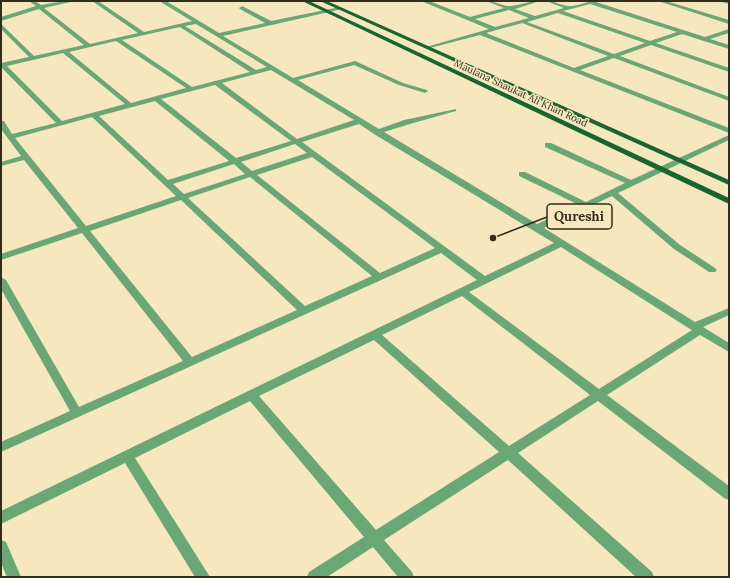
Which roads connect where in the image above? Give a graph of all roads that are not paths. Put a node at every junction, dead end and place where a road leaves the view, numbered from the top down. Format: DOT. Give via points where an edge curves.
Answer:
graph roads {
  1 [pos="32,1"];
  2 [pos="72,1"];
  3 [pos="95,1"];
  4 [pos="162,1"];
  5 [pos="305,1"];
  6 [pos="326,1"];
  7 [pos="424,1"];
  8 [pos="489,1"];
  9 [pos="537,1"];
  10 [pos="549,1"];
  11 [pos="660,1"];
  12 [pos="724,1"];
  13 [pos="592,2"];
  14 [pos="729,2"];
  15 [pos="39,7"];
  16 [pos="242,8"];
  17 [pos="338,8"];
  18 [pos="509,8"];
  19 [pos="569,8"];
  20 [pos="326,10"];
  21 [pos="557,12"];
  22 [pos="534,18"];
  23 [pos="1,19"];
  24 [pos="470,19"];
  25 [pos="521,21"];
  26 [pos="197,22"];
  27 [pos="729,22"];
  28 [pos="270,23"];
  29 [pos="1,26"];
  30 [pos="181,26"];
  31 [pos="494,29"];
  32 [pos="729,31"];
  33 [pos="682,32"];
  34 [pos="480,33"];
  35 [pos="143,34"];
  36 [pos="218,35"];
  37 [pos="706,39"];
  38 [pos="118,40"];
  39 [pos="649,43"];
  40 [pos="89,46"];
  41 [pos="729,47"];
  42 [pos="428,48"];
  43 [pos="64,52"];
  44 [pos="613,56"];
  45 [pos="33,58"];
  46 [pos="2,65"];
  47 [pos="271,68"];
  48 [pos="574,70"];
  49 [pos="729,70"];
  50 [pos="255,72"];
  51 [pos="292,80"];
  52 [pos="216,82"];
  53 [pos="191,89"];
  54 [pos="425,91"];
  55 [pos="156,98"];
  56 [pos="729,99"];
  57 [pos="130,105"];
  58 [pos="454,110"];
  59 [pos="94,115"];
  60 [pos="360,121"];
  61 [pos="1,123"];
  62 [pos="61,124"];
  63 [pos="729,131"];
  64 [pos="377,132"];
  65 [pos="10,137"];
  66 [pos="729,137"];
  67 [pos="296,142"];
  68 [pos="548,145"];
  69 [pos="313,154"];
  70 [pos="26,157"];
  71 [pos="679,160"];
  72 [pos="234,161"];
  73 [pos="1,164"];
  74 [pos="660,169"];
  75 [pos="522,174"];
  76 [pos="252,175"];
  77 [pos="167,183"];
  78 [pos="631,183"];
  79 [pos="729,183"];
  80 [pos="612,192"];
  81 [pos="183,198"];
  82 [pos="729,201"];
  83 [pos="586,205"];
  84 [pos="537,228"];
  85 [pos="85,231"];
  86 [pos="561,243"];
  87 [pos="441,249"];
  88 [pos="1,257"];
  89 [pos="712,270"];
  90 [pos="379,277"];
  91 [pos="1,280"];
  92 [pos="485,281"];
  93 [pos="463,292"];
  94 [pos="304,311"];
  95 [pos="729,311"];
  96 [pos="697,328"];
  97 [pos="375,335"];
  98 [pos="729,348"];
  99 [pos="190,362"];
  100 [pos="252,396"];
  101 [pos="598,396"];
  102 [pos="77,412"];
  103 [pos="1,447"];
  104 [pos="508,452"];
  105 [pos="127,456"];
  106 [pos="729,494"];
  107 [pos="1,518"];
  108 [pos="374,538"];
  109 [pos="1,546"];
  110 [pos="14,577"];
  111 [pos="203,577"];
  112 [pos="314,577"];
  113 [pos="407,577"];
  114 [pos="647,577"];
  1 -- 15 [label="street"];
  2 -- 15 [label="street"];
  3 -- 35 [label="street"];
  4 -- 26 [label="street"];
  5 -- 20 [label="main road, Maulana Shaukat Ali Khan Road"];
  6 -- 17 [label="main road, Maulana Shaukat Ali Khan Road"];
  7 -- 24 [label="street"];
  8 -- 18 [label="street"];
  9 -- 18 [label="street"];
  10 -- 19 [label="street"];
  11 -- 27 [label="street"];
  12 -- 14 [label="street"];
  13 -- 19 [label="street"];
  13 -- 33 [label="street"];
  15 -- 23 [label="street"];
  15 -- 40 [label="street"];
  16 -- 28 [label="street"];
  17 -- 20 [label="street"];
  17 -- 42 [label="main road, Maulana Shaukat Ali Khan Road"];
  18 -- 22 [label="street"];
  18 -- 24 [label="street"];
  19 -- 21 [label="street"];
  20 -- 28 [label="street"];
  20 -- 74 [label="main road, Maulana Shaukat Ali Khan Road"];
  21 -- 22 [label="street"];
  21 -- 39 [label="street"];
  22 -- 25 [label="street"];
  24 -- 31 [label="street"];
  25 -- 31 [label="street"];
  25 -- 44 [label="street"];
  26 -- 30 [label="street"];
  26 -- 36 [label="street"];
  28 -- 36 [label="street"];
  29 -- 45 [label="street"];
  30 -- 35 [label="street"];
  30 -- 50 [label="street"];
  31 -- 34 [label="street"];
  32 -- 37 [label="street"];
  33 -- 37 [label="street"];
  33 -- 39 [label="street"];
  34 -- 42 [label="street"];
  34 -- 48 [label="street"];
  35 -- 38 [label="street"];
  36 -- 47 [label="street"];
  37 -- 41 [label="street"];
  38 -- 40 [label="street"];
  38 -- 53 [label="street"];
  39 -- 44 [label="street"];
  39 -- 49 [label="street"];
  40 -- 43 [label="street"];
  42 -- 71 [label="main road, Maulana Shaukat Ali Khan Road"];
  43 -- 45 [label="street"];
  43 -- 57 [label="street"];
  44 -- 48 [label="street"];
  44 -- 56 [label="street"];
  45 -- 46 [label="street"];
  46 -- 62 [label="street"];
  47 -- 50 [label="street"];
  47 -- 51 [label="street"];
  48 -- 63 [label="street"];
  50 -- 52 [label="street"];
  51 -- 54 [label="street" via="355,63 401,84"];
  51 -- 60 [label="street"];
  52 -- 53 [label="street"];
  52 -- 67 [label="street"];
  53 -- 55 [label="street"];
  55 -- 57 [label="street"];
  55 -- 72 [label="street"];
  57 -- 59 [label="street"];
  58 -- 64 [label="street"];
  59 -- 62 [label="street"];
  59 -- 77 [label="street"];
  60 -- 64 [label="street"];
  60 -- 67 [label="street"];
  61 -- 65 [label="street"];
  62 -- 65 [label="street"];
  64 -- 84 [label="street"];
  65 -- 70 [label="street"];
  66 -- 71 [label="street"];
  67 -- 69 [label="street"];
  67 -- 72 [label="street"];
  68 -- 78 [label="street"];
  69 -- 76 [label="street"];
  69 -- 87 [label="street"];
  70 -- 73 [label="street"];
  70 -- 85 [label="street"];
  71 -- 74 [label="street"];
  71 -- 79 [label="main road, Maulana Shaukat Ali Khan Road"];
  72 -- 76 [label="street"];
  72 -- 77 [label="street"];
  74 -- 78 [label="street"];
  74 -- 82 [label="main road, Maulana Shaukat Ali Khan Road"];
  75 -- 83 [label="street"];
  76 -- 81 [label="street"];
  76 -- 90 [label="street"];
  77 -- 81 [label="street"];
  78 -- 80 [label="street"];
  80 -- 83 [label="street"];
  80 -- 89 [label="street" via="677,247"];
  81 -- 85 [label="street"];
  81 -- 94 [label="street"];
  83 -- 84 [label="street"];
  84 -- 86 [label="street"];
  85 -- 88 [label="street"];
  85 -- 99 [label="street"];
  86 -- 92 [label="street"];
  86 -- 96 [label="street"];
  87 -- 90 [label="street"];
  87 -- 92 [label="street"];
  90 -- 94 [label="street"];
  91 -- 102 [label="street"];
  92 -- 93 [label="street"];
  93 -- 97 [label="street"];
  93 -- 101 [label="street"];
  94 -- 99 [label="street"];
  95 -- 96 [label="street"];
  96 -- 98 [label="street"];
  96 -- 101 [label="street"];
  97 -- 100 [label="street"];
  97 -- 104 [label="street"];
  99 -- 102 [label="street"];
  100 -- 105 [label="street"];
  100 -- 108 [label="street"];
  101 -- 104 [label="street"];
  101 -- 106 [label="street"];
  102 -- 103 [label="street"];
  104 -- 108 [label="street"];
  104 -- 114 [label="street"];
  105 -- 107 [label="street"];
  105 -- 111 [label="street"];
  108 -- 112 [label="street"];
  108 -- 113 [label="street"];
  109 -- 110 [label="street"];
}
